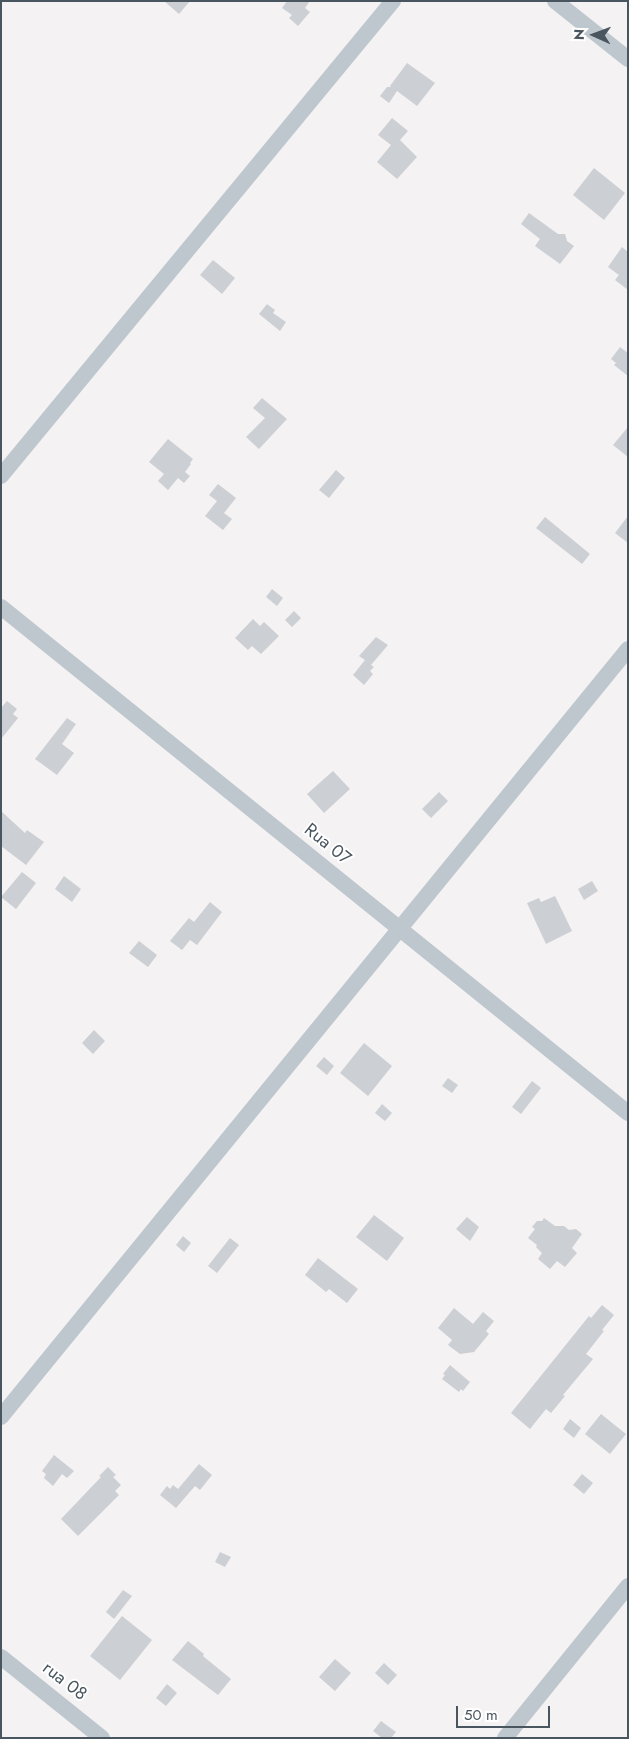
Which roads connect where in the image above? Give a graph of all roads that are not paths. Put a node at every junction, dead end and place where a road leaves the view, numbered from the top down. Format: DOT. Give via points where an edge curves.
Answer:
graph roads {
  1 [pos="393,1"];
  2 [pos="555,1"];
  3 [pos="628,59"];
  4 [pos="1,476"];
  5 [pos="1,607"];
  6 [pos="628,649"];
  7 [pos="399,929"];
  8 [pos="628,1113"];
  9 [pos="1,1418"];
  10 [pos="628,1586"];
  11 [pos="1,1658"];
  12 [pos="102,1738"];
  13 [pos="505,1738"];
  1 -- 4 [label="street"];
  2 -- 3 [label="street"];
  5 -- 7 [label="street, Rua 07"];
  6 -- 7 [label="street"];
  7 -- 8 [label="street, Rua 07"];
  7 -- 9 [label="street"];
  10 -- 13 [label="street"];
  11 -- 12 [label="street, rua 08"];
}
